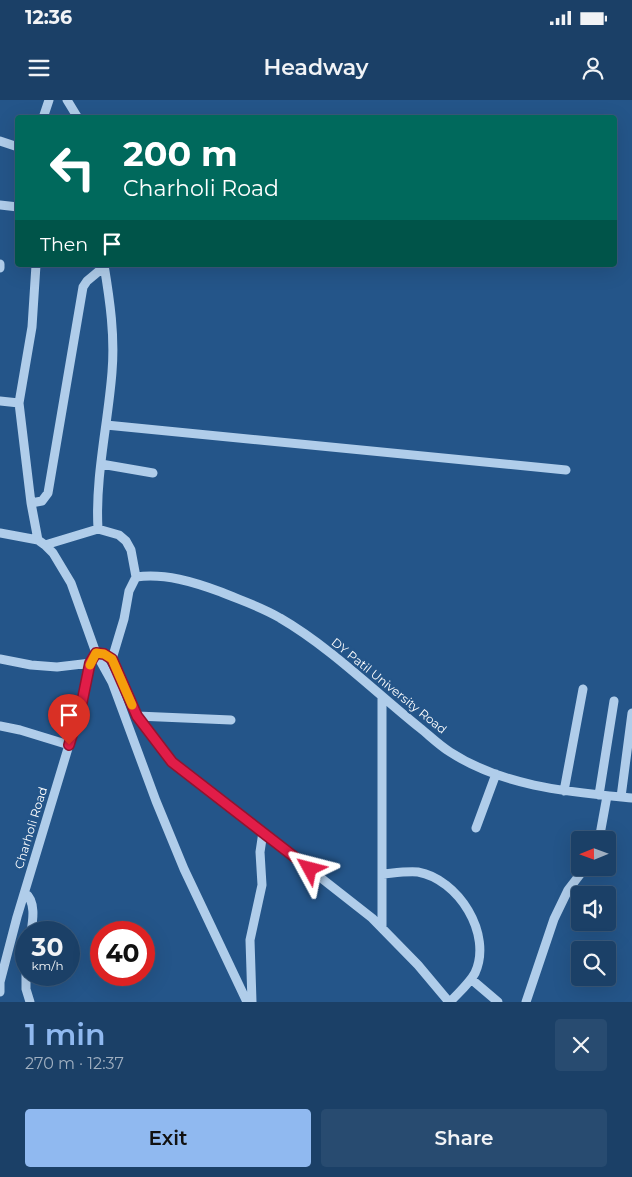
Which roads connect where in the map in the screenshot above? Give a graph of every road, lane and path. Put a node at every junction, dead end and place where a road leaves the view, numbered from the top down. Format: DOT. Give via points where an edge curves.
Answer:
graph roads {
  1 [pos="49,100"];
  2 [pos="67,100"];
  3 [pos="44,115"];
  4 [pos="76,115"];
  5 [pos="0,141"];
  6 [pos="15,145"];
  7 [pos="0,205"];
  8 [pos="15,206"];
  9 [pos="0,264"];
  10 [pos="36,267"];
  11 [pos="103,267"];
  12 [pos="105,267"];
  13 [pos="0,268"];
  14 [pos="0,402"];
  15 [pos="19,403"];
  16 [pos="106,425"];
  17 [pos="102,464"];
  18 [pos="566,470"];
  19 [pos="153,473"];
  20 [pos="31,503"];
  21 [pos="98,529"];
  22 [pos="0,533"];
  23 [pos="41,542"];
  24 [pos="136,577"];
  25 [pos="96,653"];
  26 [pos="0,659"];
  27 [pos="112,659"];
  28 [pos="90,663"];
  29 [pos="583,689"];
  30 [pos="382,698"];
  31 [pos="614,701"];
  32 [pos="632,713"];
  33 [pos="137,716"];
  34 [pos="231,720"];
  35 [pos="0,726"];
  36 [pos="69,745"];
  37 [pos="496,774"];
  38 [pos="564,791"];
  39 [pos="603,795"];
  40 [pos="621,797"];
  41 [pos="632,798"];
  42 [pos="476,828"];
  43 [pos="600,831"];
  44 [pos="263,832"];
  45 [pos="383,874"];
  46 [pos="579,876"];
  47 [pos="24,893"];
  48 [pos="31,921"];
  49 [pos="382,928"];
  50 [pos="3,961"];
  51 [pos="471,979"];
  52 [pos="0,982"];
  53 [pos="26,986"];
  54 [pos="0,992"];
  55 [pos="30,1002"];
  56 [pos="247,1002"];
  57 [pos="252,1002"];
  58 [pos="449,1002"];
  59 [pos="498,1002"];
  60 [pos="526,1002"];
  1 -- 3 [label="street"];
  2 -- 4 [label="street"];
  5 -- 6 [label="street"];
  7 -- 8 [label="street"];
  9 -- 13 [label="street"];
  10 -- 15 [label="street" via="32,327"];
  11 -- 20 [label="street" via="83,287 48,493 42,501"];
  12 -- 16 [label="street" via="113,354"];
  14 -- 15 [label="street"];
  15 -- 20 [label="street"];
  16 -- 17 [label="street"];
  16 -- 18 [label="street"];
  17 -- 19 [label="street"];
  17 -- 21 [label="street"];
  20 -- 23 [label="street"];
  21 -- 23 [label="street"];
  21 -- 24 [label="street" via="119,535 126,541"];
  22 -- 23 [label="street"];
  23 -- 25 [label="street" via="71,583"];
  24 -- 27 [label="street" via="129,591"];
  24 -- 30 [label="street, DY Patil University Road" via="172,577 206,586 279,618 312,640"];
  25 -- 27 [label="street"];
  25 -- 28 [label="street, Charholi Road"];
  25 -- 56 [label="street" via="112,682 184,868"];
  26 -- 28 [label="street" via="57,667"];
  27 -- 33 [label="street"];
  28 -- 36 [label="street, Charholi Road"];
  29 -- 38 [label="street"];
  30 -- 37 [label="street, DY Patil University Road" via="450,752"];
  30 -- 45 [label="street"];
  31 -- 39 [label="street"];
  32 -- 40 [label="street"];
  33 -- 34 [label="street"];
  33 -- 44 [label="street" via="172,762"];
  35 -- 36 [label="street"];
  36 -- 47 [label="street, Charholi Road"];
  37 -- 38 [label="street, DY Patil University Road"];
  37 -- 42 [label="street"];
  38 -- 39 [label="street, DY Patil University Road"];
  39 -- 40 [label="street, DY Patil University Road"];
  39 -- 43 [label="street"];
  40 -- 41 [label="street, DY Patil University Road"];
  44 -- 49 [label="street"];
  44 -- 57 [label="street" via="260,852 262,885 250,940"];
  45 -- 49 [label="street"];
  45 -- 51 [label="street" via="418,872 444,882 467,906 479,935 480,948 477,968"];
  46 -- 60 [label="street" via="554,919"];
  47 -- 48 [label="street" via="29,896 32,906"];
  47 -- 50 [label="street, Charholi Road"];
  49 -- 58 [label="street"];
  50 -- 52 [label="street, Charholi Road"];
  51 -- 58 [label="street"];
  51 -- 59 [label="street"];
  52 -- 54 [label="street, Charholi Road"];
  53 -- 55 [label="street"];
}
